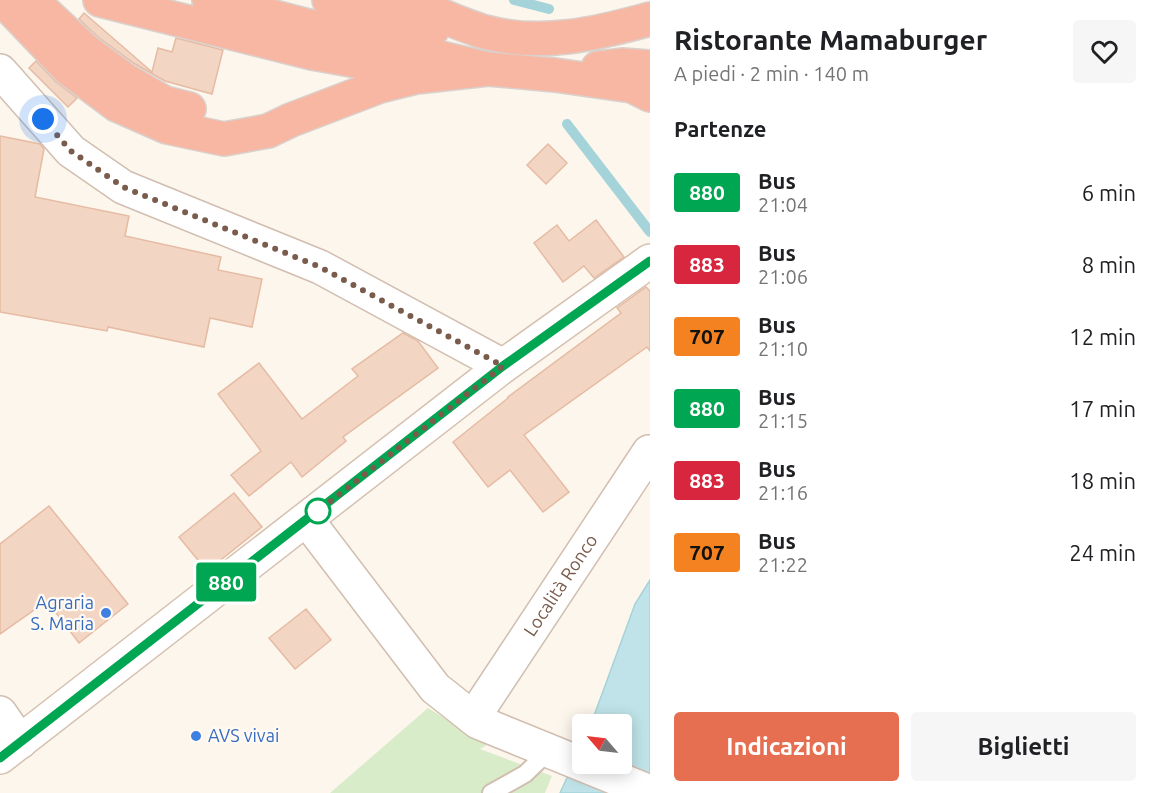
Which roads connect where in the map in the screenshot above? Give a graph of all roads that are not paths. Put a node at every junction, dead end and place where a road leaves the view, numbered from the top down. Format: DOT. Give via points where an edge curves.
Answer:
graph roads {
  1 [pos="3,0"];
  2 [pos="29,0"];
  3 [pos="100,0"];
  4 [pos="209,0"];
  5 [pos="329,0"];
  6 [pos="403,0"];
  7 [pos="427,6"];
  8 [pos="650,20"];
  9 [pos="505,35"];
  10 [pos="650,67"];
  11 [pos="488,69"];
  12 [pos="0,71"];
  13 [pos="555,75"];
  14 [pos="435,76"];
  15 [pos="650,95"];
  16 [pos="291,120"];
  17 [pos="650,261"];
  18 [pos="503,366"];
  19 [pos="650,452"];
  20 [pos="307,520"];
  21 [pos="0,713"];
  22 [pos="473,718"];
  23 [pos="10,750"];
  24 [pos="552,752"];
  25 [pos="650,792"];
  26 [pos="491,793"];
  1 -- 16 [label="highway" via="69,69 117,105 167,127 224,140 268,131"];
  2 -- 16 [label="highway" via="86,51 165,104 228,119"];
  3 -- 14 [label="highway" via="312,53"];
  4 -- 11 [label="highway"];
  5 -- 9 [label="highway" via="450,35"];
  6 -- 7 [label="highway"];
  7 -- 9 [label="highway" via="486,32"];
  8 -- 9 [label="highway" via="569,37 534,40"];
  10 -- 13 [label="highway" via="622,65"];
  11 -- 13 [label="highway"];
  11 -- 14 [label="highway"];
  12 -- 18 [label="street" via="71,151 123,187 320,267"];
  13 -- 15 [label="highway" via="632,86"];
  14 -- 16 [label="highway" via="380,86"];
  17 -- 18 [label="street"];
  18 -- 20 [label="street"];
  19 -- 22 [label="street, Località Ronco"];
  20 -- 22 [label="street" via="435,688"];
  20 -- 23 [label="street"];
  21 -- 23 [label="street"];
  22 -- 24 [label="street"];
  24 -- 25 [label="street"];
  24 -- 26 [label="lane" via="525,774"];
}
